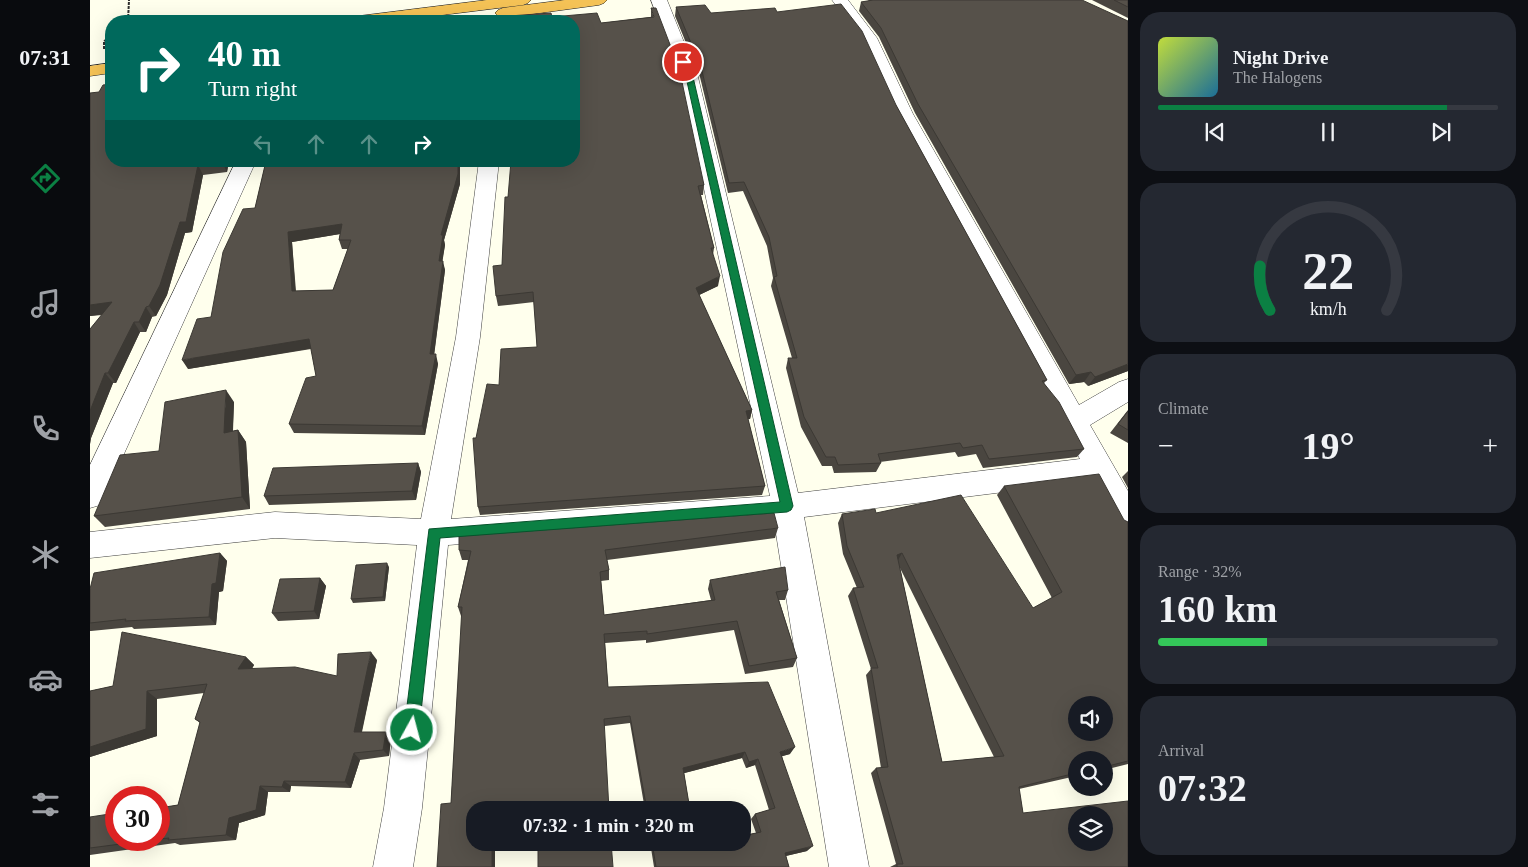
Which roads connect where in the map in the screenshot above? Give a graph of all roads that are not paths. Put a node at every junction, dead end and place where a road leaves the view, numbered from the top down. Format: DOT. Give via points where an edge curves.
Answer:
graph roads {
  1 [pos="523,0"];
  2 [pos="598,0"];
  3 [pos="659,0"];
  4 [pos="840,0"];
  5 [pos="406,15"];
  6 [pos="483,15"];
  7 [pos="104,61"];
  8 [pos="90,71"];
  9 [pos="243,167"];
  10 [pos="488,167"];
  11 [pos="1128,389"];
  12 [pos="1075,421"];
  13 [pos="1100,468"];
  14 [pos="90,496"];
  15 [pos="787,506"];
  16 [pos="1128,519"];
  17 [pos="434,533"];
  18 [pos="90,544"];
  19 [pos="392,867"];
  20 [pos="849,867"];
  1 -- 5 [label="highway"];
  2 -- 6 [label="highway"];
  3 -- 15 [label="street" via="689,77"];
  4 -- 12 [label="street" via="869,38 904,114"];
  7 -- 8 [label="highway"];
  9 -- 14 [label="street"];
  10 -- 17 [label="street" via="468,337"];
  11 -- 12 [label="street"];
  12 -- 13 [label="street"];
  13 -- 15 [label="street"];
  13 -- 16 [label="street"];
  15 -- 17 [label="street"];
  15 -- 20 [label="street"];
  17 -- 18 [label="street" via="275,525"];
  17 -- 19 [label="street" via="403,808"];
}
